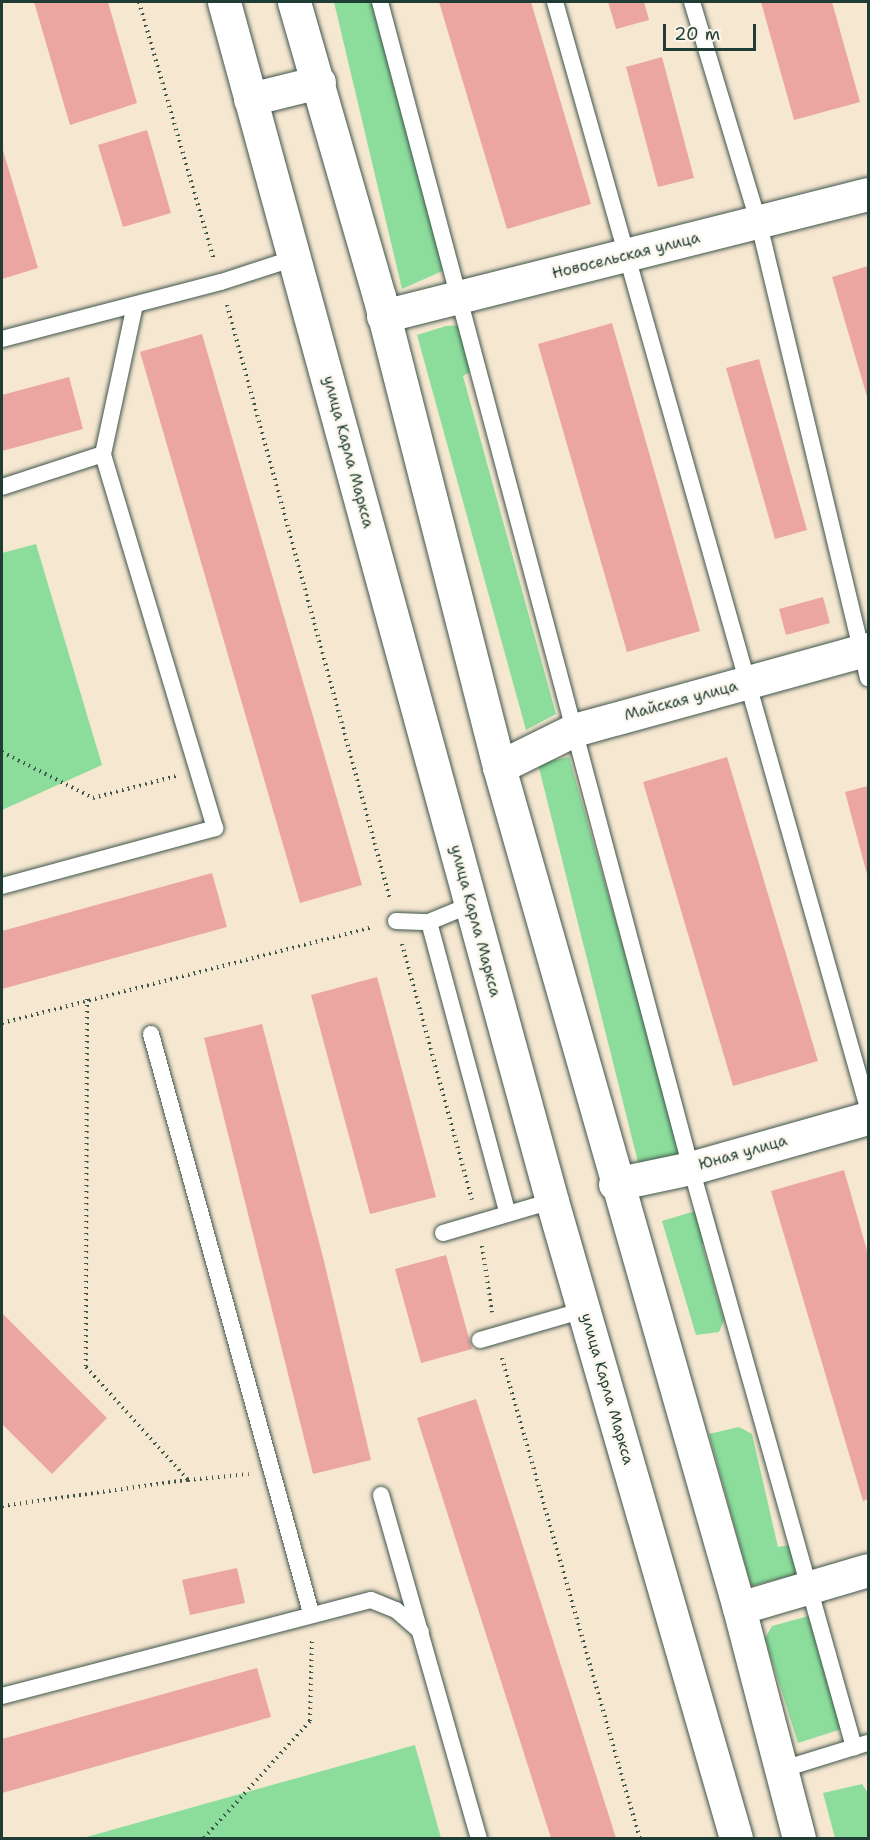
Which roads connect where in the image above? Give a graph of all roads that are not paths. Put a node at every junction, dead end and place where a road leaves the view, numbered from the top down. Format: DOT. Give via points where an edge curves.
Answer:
graph roads {
  1 [pos="224,2"];
  2 [pos="294,2"];
  3 [pos="380,2"];
  4 [pos="555,2"];
  5 [pos="692,2"];
  6 [pos="319,82"];
  7 [pos="250,99"];
  8 [pos="868,194"];
  9 [pos="759,224"];
  10 [pos="624,256"];
  11 [pos="295,258"];
  12 [pos="461,297"];
  13 [pos="135,305"];
  14 [pos="383,316"];
  15 [pos="2,339"];
  16 [pos="103,454"];
  17 [pos="2,487"];
  18 [pos="866,659"];
  19 [pos="747,683"];
  20 [pos="574,730"];
  21 [pos="499,767"];
  22 [pos="2,886"];
  23 [pos="470,905"];
  24 [pos="396,921"];
  25 [pos="429,922"];
  26 [pos="151,1034"];
  27 [pos="868,1108"];
  28 [pos="868,1118"];
  29 [pos="691,1168"];
  30 [pos="615,1184"];
  31 [pos="552,1201"];
  32 [pos="508,1214"];
  33 [pos="443,1233"];
  34 [pos="584,1310"];
  35 [pos="480,1340"];
  36 [pos="381,1495"];
  37 [pos="868,1570"];
  38 [pos="809,1587"];
  39 [pos="739,1608"];
  40 [pos="311,1613"];
  41 [pos="421,1632"];
  42 [pos="2,1696"];
  43 [pos="861,1745"];
  44 [pos="780,1770"];
  45 [pos="479,1839"];
  46 [pos="736,1839"];
  47 [pos="799,1839"];
  1 -- 7 [label="main road, улица Карла Маркса"];
  2 -- 6 [label="main road"];
  3 -- 12 [label="lane"];
  4 -- 10 [label="lane"];
  5 -- 9 [label="lane"];
  6 -- 7 [label="main road"];
  6 -- 14 [label="main road"];
  7 -- 11 [label="main road, улица Карла Маркса"];
  8 -- 9 [label="main road, Новосельская улица"];
  9 -- 10 [label="main road, Новосельская улица"];
  9 -- 18 [label="lane"];
  10 -- 12 [label="main road, Новосельская улица"];
  10 -- 19 [label="lane"];
  11 -- 13 [label="lane"];
  11 -- 23 [label="main road, улица Карла Маркса"];
  12 -- 14 [label="main road, Новосельская улица"];
  12 -- 20 [label="lane"];
  13 -- 15 [label="lane"];
  13 -- 16 [label="lane"];
  14 -- 21 [label="main road"];
  16 -- 17 [label="lane"];
  16 -- 22 [label="lane" via="215,828"];
  18 -- 19 [label="main road, Майская улица"];
  19 -- 20 [label="main road, Майская улица"];
  19 -- 27 [label="lane"];
  20 -- 21 [label="main road, Майская улица"];
  20 -- 29 [label="lane"];
  21 -- 30 [label="main road"];
  23 -- 25 [label="lane"];
  23 -- 31 [label="main road, улица Карла Маркса"];
  24 -- 25 [label="lane"];
  25 -- 32 [label="lane"];
  26 -- 40 [label="lane"];
  28 -- 29 [label="main road, Юная улица"];
  29 -- 30 [label="main road, Юная улица"];
  29 -- 38 [label="lane"];
  30 -- 39 [label="main road"];
  31 -- 32 [label="lane"];
  31 -- 34 [label="main road, улица Карла Маркса"];
  32 -- 33 [label="lane"];
  34 -- 35 [label="lane"];
  34 -- 46 [label="main road, улица Карла Маркса"];
  36 -- 41 [label="lane"];
  37 -- 38 [label="main road"];
  38 -- 39 [label="main road"];
  38 -- 43 [label="lane"];
  39 -- 44 [label="main road"];
  40 -- 41 [label="lane" via="371,1600 396,1610"];
  40 -- 42 [label="lane"];
  41 -- 45 [label="lane"];
  43 -- 44 [label="lane"];
  44 -- 47 [label="main road"];
}
